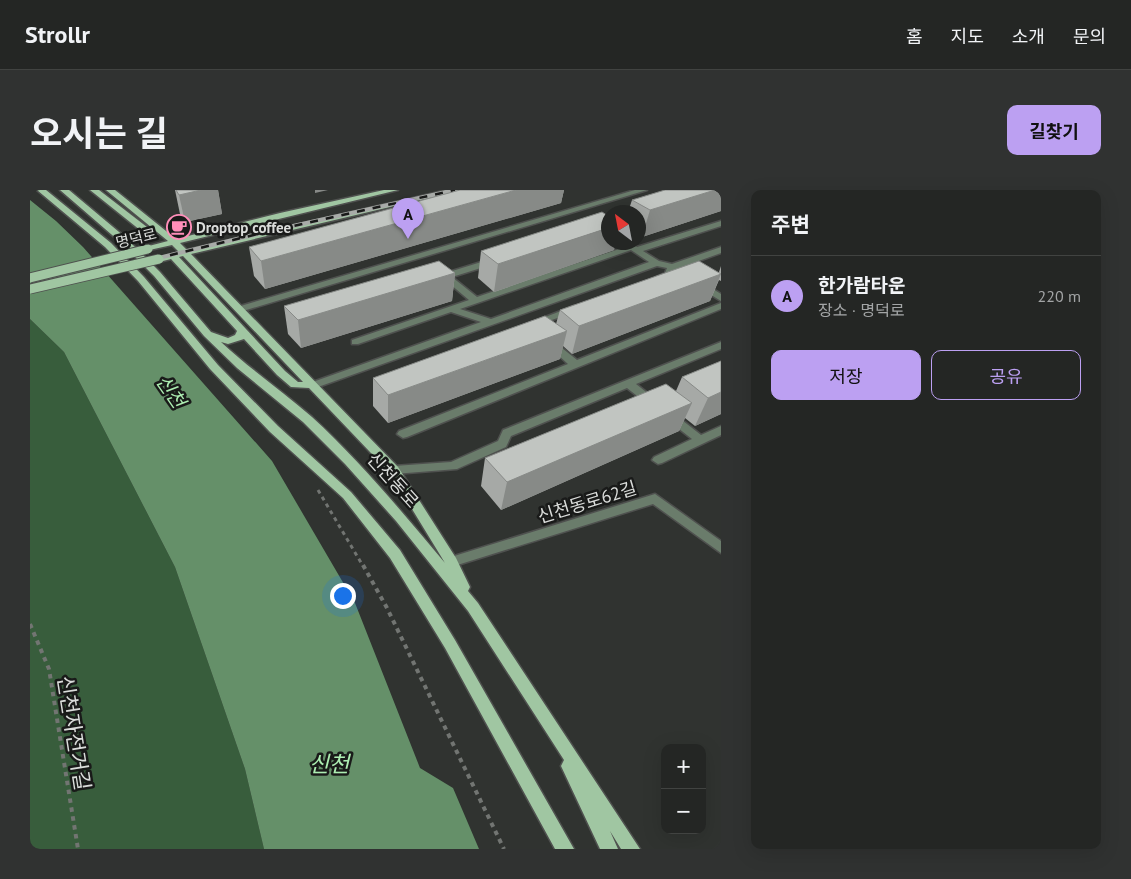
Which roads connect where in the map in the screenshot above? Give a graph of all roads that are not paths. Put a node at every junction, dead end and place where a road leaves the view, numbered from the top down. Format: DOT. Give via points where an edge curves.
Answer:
graph roads {
  1 [pos="41,190"];
  2 [pos="94,190"];
  3 [pos="110,190"];
  4 [pos="394,190"];
  5 [pos="458,190"];
  6 [pos="643,190"];
  7 [pos="66,191"];
  8 [pos="575,210"];
  9 [pos="588,219"];
  10 [pos="721,223"];
  11 [pos="174,242"];
  12 [pos="646,242"];
  13 [pos="163,245"];
  14 [pos="619,250"];
  15 [pos="637,250"];
  16 [pos="721,250"];
  17 [pos="179,255"];
  18 [pos="501,259"];
  19 [pos="656,263"];
  20 [pos="672,267"];
  21 [pos="446,276"];
  22 [pos="30,278"];
  23 [pos="428,282"];
  24 [pos="650,282"];
  25 [pos="30,289"];
  26 [pos="721,298"];
  27 [pos="475,300"];
  28 [pos="585,305"];
  29 [pos="721,306"];
  30 [pos="240,309"];
  31 [pos="451,309"];
  32 [pos="514,314"];
  33 [pos="491,322"];
  34 [pos="532,330"];
  35 [pos="242,332"];
  36 [pos="208,334"];
  37 [pos="355,342"];
  38 [pos="721,345"];
  39 [pos="576,365"];
  40 [pos="628,383"];
  41 [pos="314,385"];
  42 [pos="721,430"];
  43 [pos="403,434"];
  44 [pos="700,440"];
  45 [pos="658,460"];
  46 [pos="394,470"];
  47 [pos="721,548"];
  48 [pos="451,562"];
  49 [pos="474,607"];
  50 [pos="547,720"];
  51 [pos="565,849"];
  52 [pos="609,849"];
  53 [pos="631,849"];
  1 -- 51 [label="main road" via="108,245 141,279 214,367 274,429 347,495 395,554 450,644"];
  2 -- 13 [label="main road"];
  3 -- 11 [label="main road"];
  4 -- 11 [label="main road, 명덕로"];
  5 -- 17 [label="main road"];
  6 -- 8 [label="street"];
  7 -- 36 [label="main road, 신천동로" via="157,274"];
  8 -- 9 [label="street"];
  8 -- 30 [label="street"];
  10 -- 12 [label="street"];
  11 -- 13 [label="main road, 명덕로"];
  11 -- 17 [label="main road"];
  13 -- 22 [label="main road, 명덕로, bridge"];
  14 -- 27 [label="street"];
  15 -- 19 [label="street"];
  16 -- 20 [label="street"];
  17 -- 25 [label="main road, bridge"];
  17 -- 30 [label="main road"];
  17 -- 35 [label="main road"];
  18 -- 21 [label="street"];
  19 -- 20 [label="street"];
  19 -- 32 [label="street"];
  20 -- 24 [label="street" via="669,275"];
  20 -- 26 [label="street"];
  21 -- 23 [label="street"];
  21 -- 27 [label="street"];
  27 -- 31 [label="street"];
  28 -- 34 [label="street"];
  29 -- 39 [label="street"];
  30 -- 41 [label="main road"];
  31 -- 33 [label="street"];
  31 -- 37 [label="street"];
  32 -- 33 [label="street"];
  32 -- 34 [label="street"];
  33 -- 41 [label="street" via="432,347"];
  34 -- 39 [label="street"];
  35 -- 36 [label="main road" via="240,337 228,341"];
  35 -- 41 [label="main road" via="295,385"];
  36 -- 49 [label="main road, 신천동로" via="349,461"];
  38 -- 40 [label="street"];
  39 -- 43 [label="street"];
  40 -- 44 [label="street"];
  40 -- 46 [label="street" via="507,433 502,444 453,466"];
  41 -- 46 [label="main road"];
  42 -- 44 [label="street"];
  44 -- 45 [label="street"];
  46 -- 48 [label="main road"];
  47 -- 48 [label="street, 신천동로62길" via="656,499"];
  48 -- 49 [label="main road"];
  49 -- 50 [label="main road, 신천동로"];
  50 -- 52 [label="main road"];
  50 -- 53 [label="main road, 신천동로"];
}
